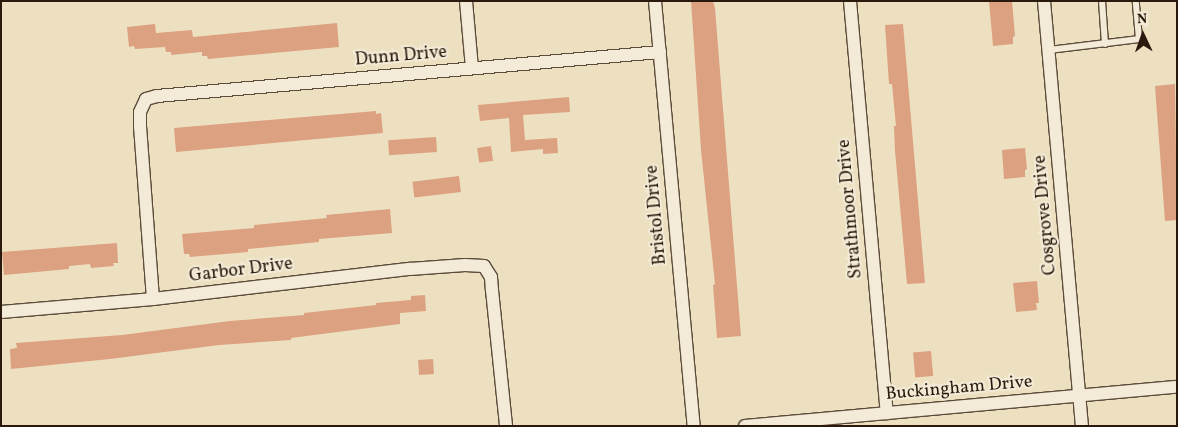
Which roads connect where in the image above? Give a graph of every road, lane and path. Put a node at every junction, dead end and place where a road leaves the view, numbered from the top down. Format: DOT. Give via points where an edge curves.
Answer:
graph roads {
  1 [pos="466,1"];
  2 [pos="655,1"];
  3 [pos="850,1"];
  4 [pos="1044,1"];
  5 [pos="1102,1"];
  6 [pos="1136,1"];
  7 [pos="1105,44"];
  8 [pos="1049,50"];
  9 [pos="660,52"];
  10 [pos="472,68"];
  11 [pos="153,299"];
  12 [pos="1,312"];
  13 [pos="1177,387"];
  14 [pos="1080,396"];
  15 [pos="887,413"];
  16 [pos="506,426"];
  17 [pos="694,426"];
  18 [pos="745,426"];
  19 [pos="1082,426"];
  1 -- 10 [label="street"];
  2 -- 9 [label="street, Bristol Drive"];
  3 -- 15 [label="street, Strathmoor Drive"];
  4 -- 8 [label="street, Cosgrove Drive"];
  5 -- 7 [label="lane"];
  6 -- 7 [label="lane" via="1139,39"];
  7 -- 8 [label="lane"];
  8 -- 14 [label="street, Cosgrove Drive"];
  9 -- 10 [label="street, Dunn Drive"];
  9 -- 17 [label="street, Bristol Drive"];
  10 -- 11 [label="street, Dunn Drive" via="146,99 140,112 140,127"];
  11 -- 12 [label="street, Garbor Drive"];
  11 -- 16 [label="street, Garbor Drive" via="410,269 484,266 491,277"];
  13 -- 14 [label="street, Buckingham Drive"];
  14 -- 15 [label="street, Buckingham Drive"];
  14 -- 19 [label="street, Cosgrove Drive"];
  15 -- 18 [label="street, Buckingham Drive"];
}
